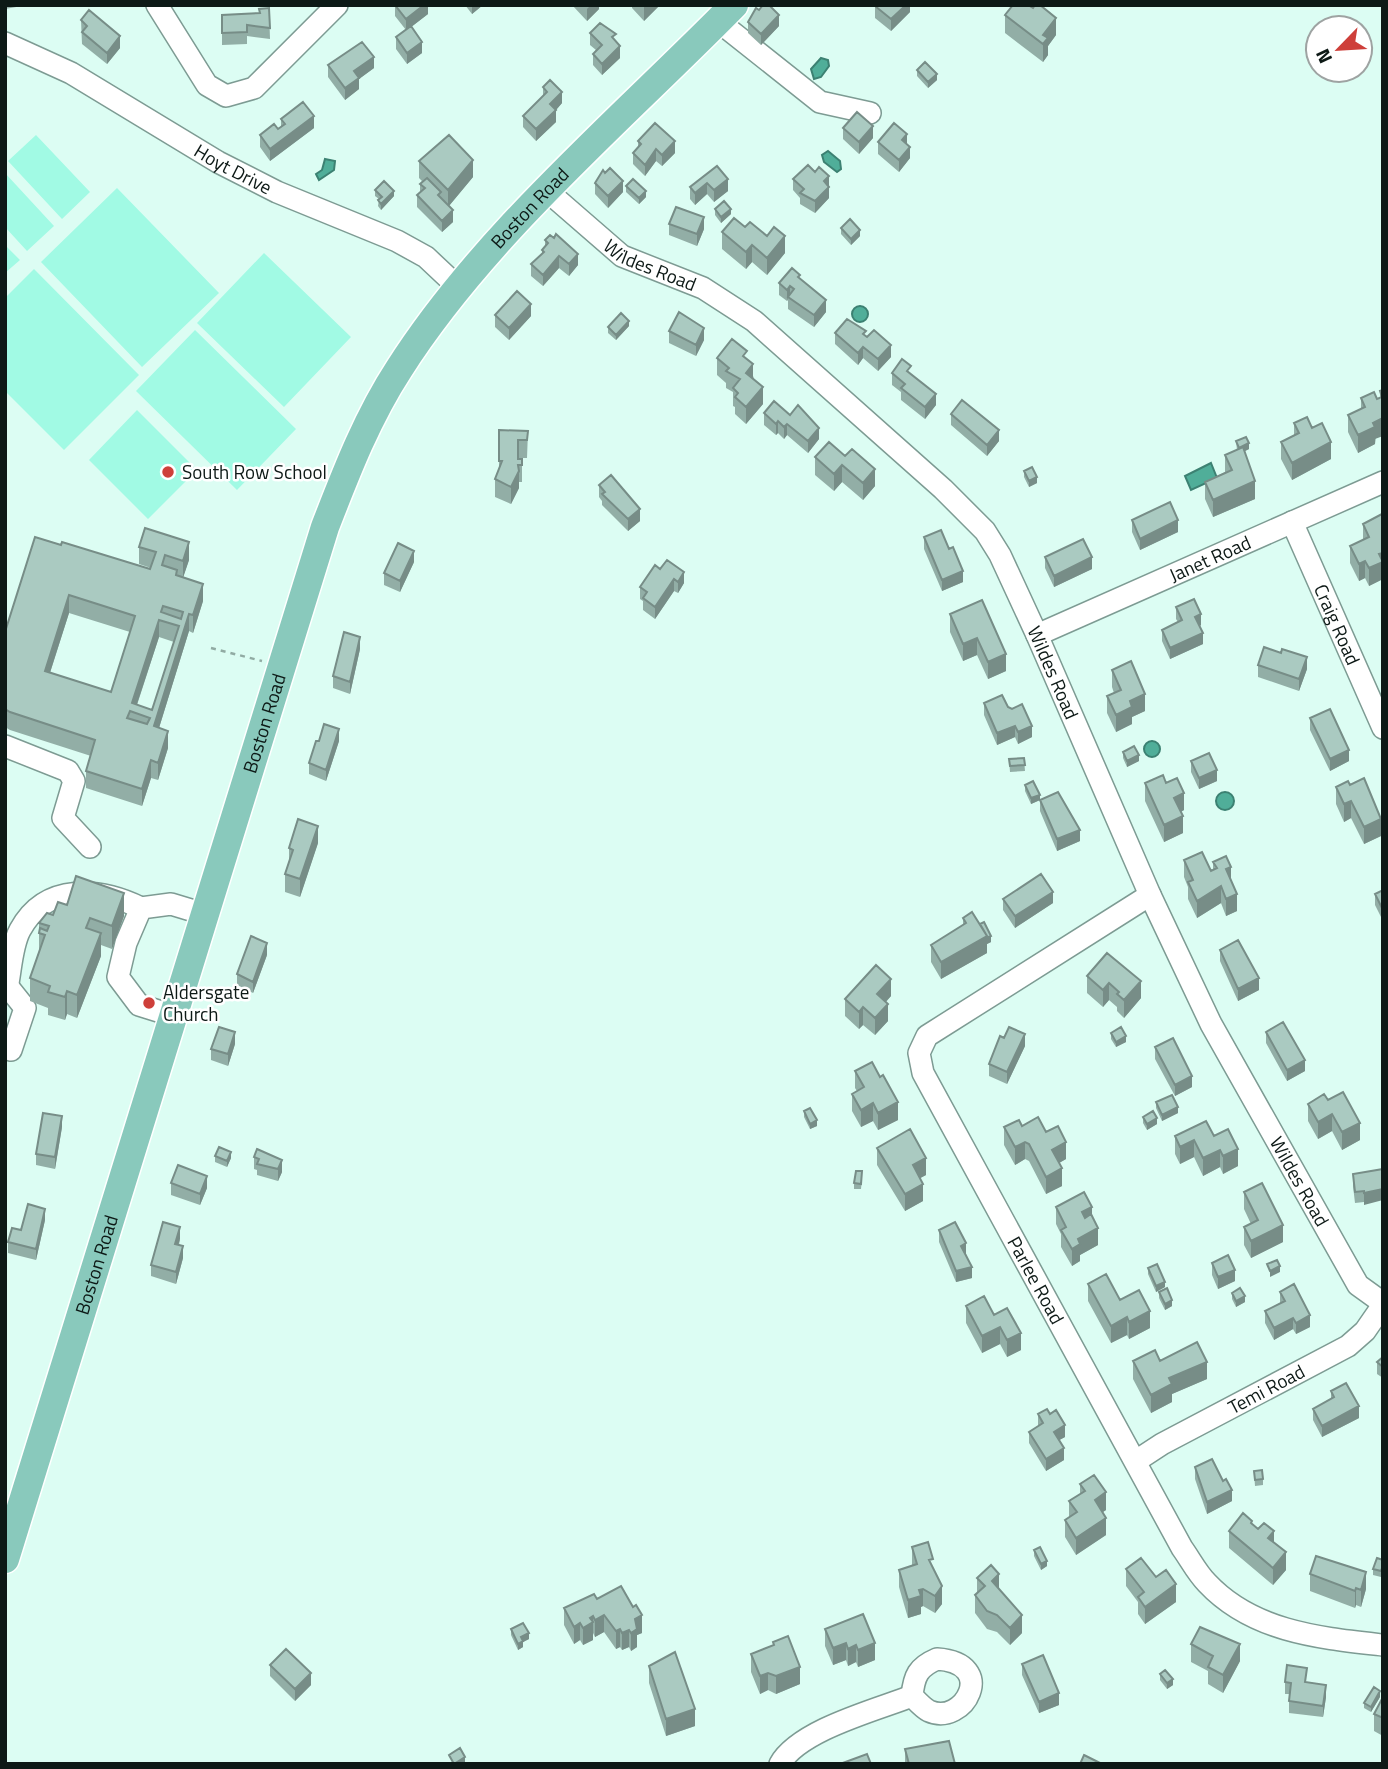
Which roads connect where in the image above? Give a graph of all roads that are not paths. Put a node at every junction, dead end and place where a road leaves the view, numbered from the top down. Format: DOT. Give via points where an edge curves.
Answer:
graph roads {
  1 [pos="157,5"];
  2 [pos="337,5"];
  3 [pos="726,13"];
  4 [pos="5,43"];
  5 [pos="870,113"];
  6 [pos="546,190"];
  7 [pos="460,289"];
  8 [pos="1383,482"];
  9 [pos="1292,522"];
  10 [pos="1037,635"];
  11 [pos="1383,728"];
  12 [pos="5,746"];
  13 [pos="90,847"];
  14 [pos="1150,895"];
  15 [pos="142,908"];
  16 [pos="204,914"];
  17 [pos="9,950"];
  18 [pos="6,983"];
  19 [pos="172,1015"];
  20 [pos="5,1048"];
  21 [pos="1383,1304"];
  22 [pos="1136,1461"];
  23 [pos="5,1559"];
  24 [pos="1383,1645"];
  25 [pos="912,1696"];
  26 [pos="780,1764"];
  1 -- 2 [label="street" via="207,85 230,95 254,88"];
  3 -- 5 [label="street" via="820,102"];
  3 -- 6 [label="main road, Boston Road"];
  4 -- 7 [label="street, Hoyt Drive" via="71,73 242,174 397,241 426,257"];
  6 -- 7 [label="main road, Boston Road"];
  6 -- 10 [label="street, Wildes Road" via="622,256 703,288 754,321 943,489 990,539"];
  7 -- 16 [label="main road, Boston Road" via="399,368 371,418 325,527"];
  8 -- 9 [label="street, Janet Road"];
  9 -- 10 [label="street, Janet Road"];
  9 -- 11 [label="street, Craig Road"];
  10 -- 14 [label="street, Wildes Road"];
  12 -- 13 [label="street" via="68,771 74,781 63,818"];
  14 -- 21 [label="street, Wildes Road" via="1266,1126 1358,1285"];
  14 -- 22 [label="street, Parlee Road" via="927,1036 919,1054 923,1073"];
  15 -- 16 [label="street" via="171,904"];
  15 -- 17 [label="street" via="90,891 67,894 34,911"];
  15 -- 19 [label="street" via="126,943 118,977 139,1005"];
  16 -- 19 [label="main road, Boston Road"];
  17 -- 18 [label="street"];
  18 -- 20 [label="street" via="25,1008 11,1050"];
  19 -- 23 [label="main road, Boston Road"];
  21 -- 22 [label="street, Temi Road" via="1348,1346"];
  22 -- 24 [label="street, Parlee Road" via="1182,1548 1206,1583 1231,1604 1259,1621 1320,1637"];
  25 -- 26 [label="street" via="821,1732 801,1743"];
}
